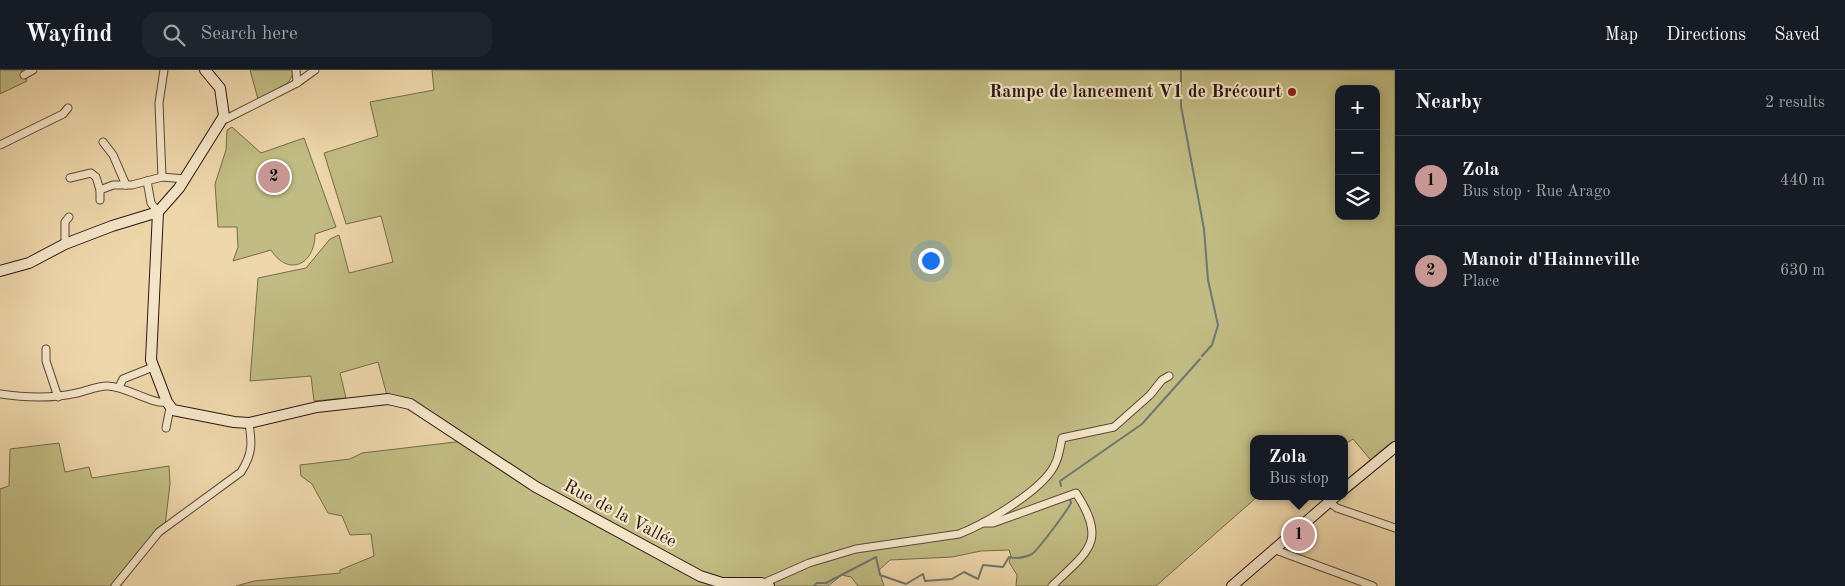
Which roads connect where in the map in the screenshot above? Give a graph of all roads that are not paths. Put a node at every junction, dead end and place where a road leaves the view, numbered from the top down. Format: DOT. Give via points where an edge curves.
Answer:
graph roads {
  1 [pos="33,70"];
  2 [pos="164,70"];
  3 [pos="205,70"];
  4 [pos="296,70"];
  5 [pos="315,70"];
  6 [pos="24,75"];
  7 [pos="298,84"];
  8 [pos="68,108"];
  9 [pos="222,121"];
  10 [pos="103,142"];
  11 [pos="0,145"];
  12 [pos="162,177"];
  13 [pos="70,178"];
  14 [pos="185,179"];
  15 [pos="147,181"];
  16 [pos="126,185"];
  17 [pos="100,190"];
  18 [pos="100,200"];
  19 [pos="158,212"];
  20 [pos="69,217"];
  21 [pos="65,244"];
  22 [pos="0,271"];
  23 [pos="46,349"];
  24 [pos="153,366"];
  25 [pos="1169,376"];
  26 [pos="119,387"];
  27 [pos="0,394"];
  28 [pos="58,397"];
  29 [pos="168,404"];
  30 [pos="249,423"];
  31 [pos="166,428"];
  32 [pos="1395,448"];
  33 [pos="1348,486"];
  34 [pos="1331,500"];
  35 [pos="1333,500"];
  36 [pos="981,523"];
  37 [pos="1395,528"];
  38 [pos="1273,548"];
  39 [pos="766,584"];
  40 [pos="115,586"];
  41 [pos="1052,586"];
  42 [pos="1232,586"];
  43 [pos="1373,586"];
  1 -- 6 [label="street"];
  2 -- 12 [label="street" via="159,103"];
  3 -- 9 [label="street" via="220,88 224,109"];
  4 -- 7 [label="street"];
  5 -- 7 [label="street"];
  7 -- 9 [label="street"];
  8 -- 11 [label="street" via="63,114"];
  9 -- 14 [label="street"];
  10 -- 16 [label="street" via="113,155"];
  12 -- 14 [label="street"];
  12 -- 15 [label="street"];
  13 -- 17 [label="street" via="91,173 96,177"];
  14 -- 19 [label="street"];
  15 -- 16 [label="street"];
  15 -- 19 [label="street" via="151,203"];
  16 -- 17 [label="street"];
  17 -- 18 [label="street"];
  19 -- 21 [label="street"];
  19 -- 24 [label="street"];
  20 -- 21 [label="street" via="65,222"];
  21 -- 22 [label="street" via="29,263"];
  23 -- 28 [label="street" via="46,361"];
  24 -- 26 [label="street" via="123,379"];
  24 -- 29 [label="street"];
  25 -- 36 [label="street" via="1114,428 1062,438 1055,464 1038,488"];
  26 -- 28 [label="street" via="104,386"];
  26 -- 29 [label="street"];
  27 -- 28 [label="street"];
  29 -- 30 [label="street, Rue de la Vallée" via="174,411"];
  29 -- 31 [label="street"];
  30 -- 39 [label="street, Rue de la Vallée" via="317,408 388,399 410,404 536,487 700,576 722,583"];
  30 -- 40 [label="street" via="252,440 241,472 159,532"];
  32 -- 33 [label="street"];
  34 -- 38 [label="street"];
  35 -- 37 [label="street" via="1337,508"];
  36 -- 39 [label="street" via="959,534 836,555 809,563"];
  36 -- 41 [label="street" via="993,523 1076,493 1092,523 1093,539 1082,557"];
  38 -- 42 [label="street"];
  38 -- 43 [label="street"];
}
